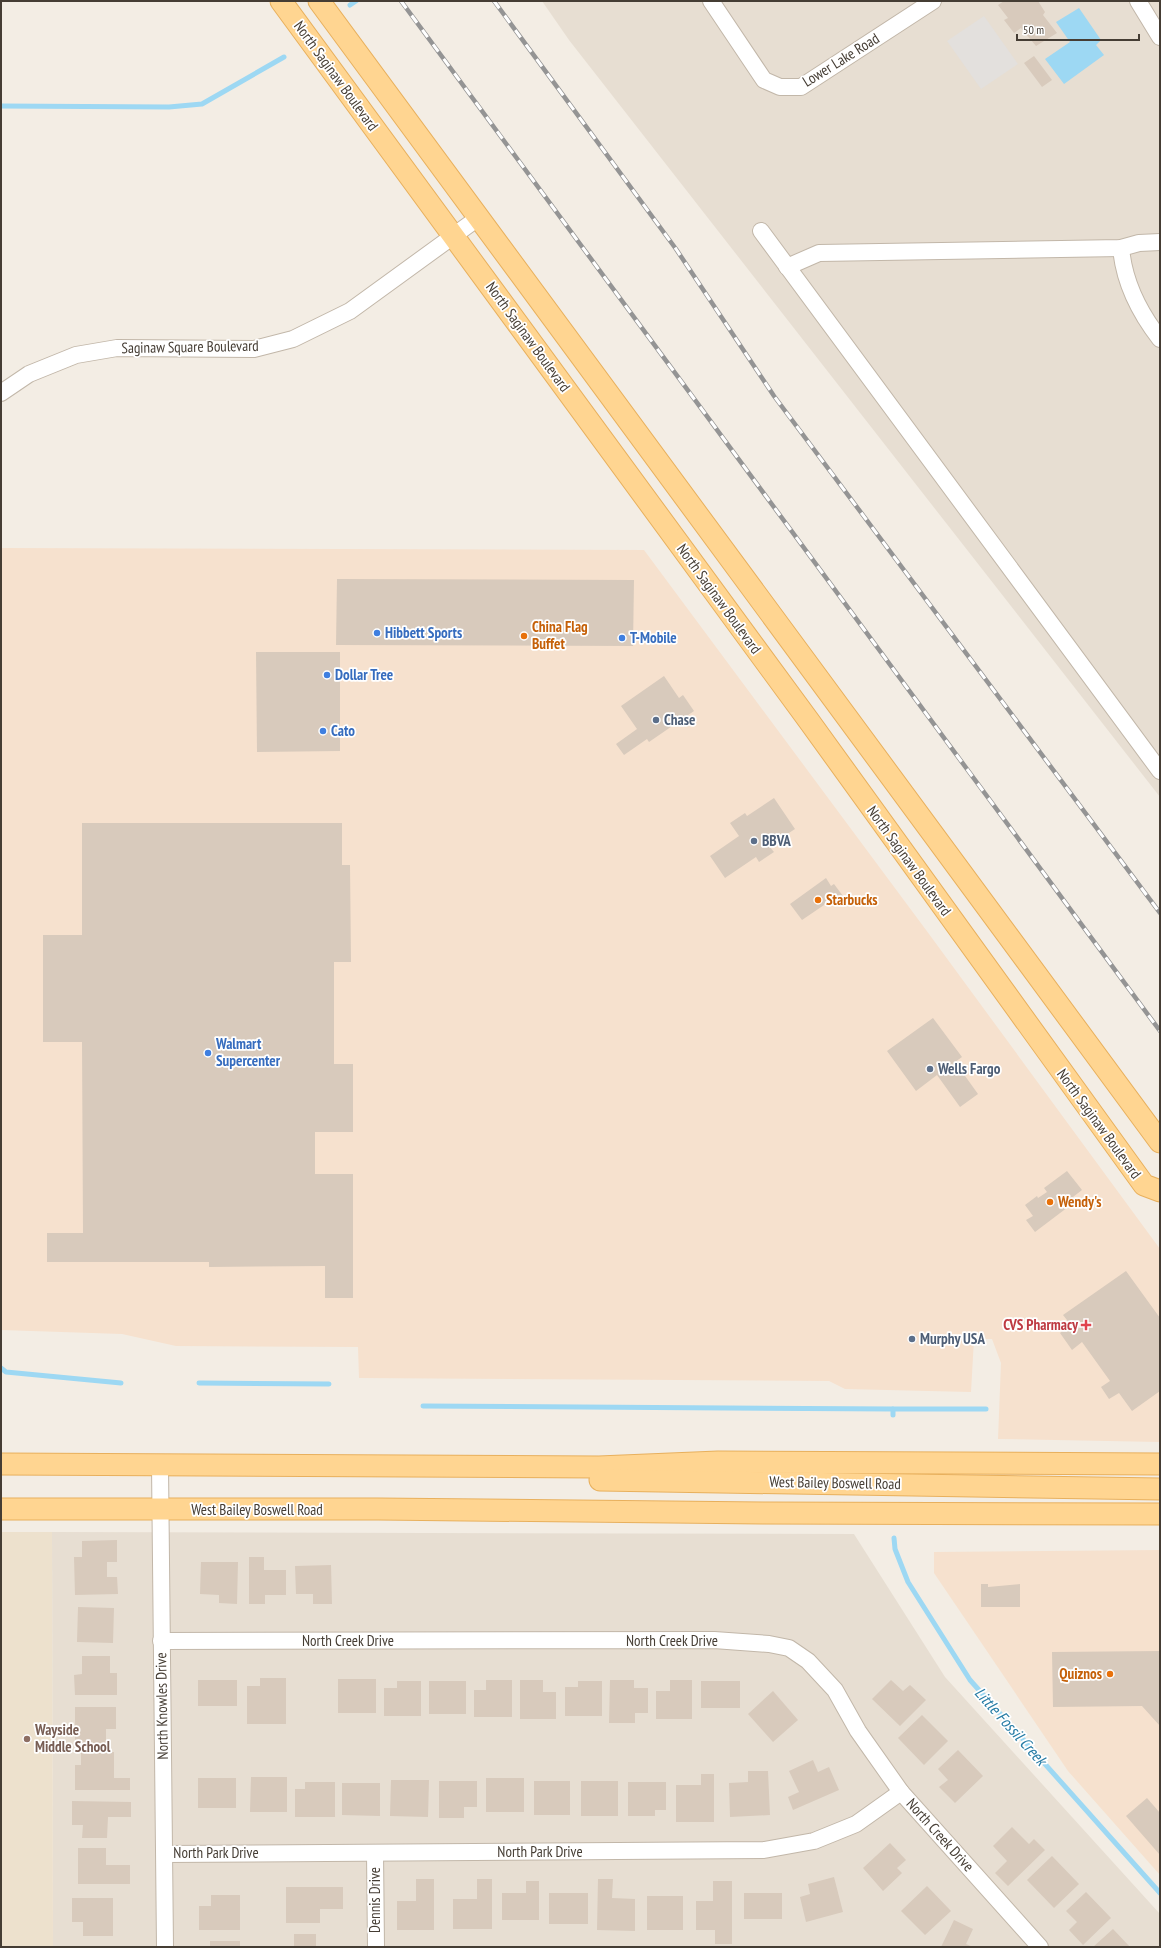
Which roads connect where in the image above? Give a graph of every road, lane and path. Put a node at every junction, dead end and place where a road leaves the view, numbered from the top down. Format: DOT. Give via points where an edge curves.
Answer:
graph roads {
  1 [pos="281,1"];
  2 [pos="319,1"];
  3 [pos="711,1"];
  4 [pos="933,1"];
  5 [pos="1138,1"];
  6 [pos="1160,37"];
  7 [pos="478,218"];
  8 [pos="761,231"];
  9 [pos="453,235"];
  10 [pos="1160,242"];
  11 [pos="1121,248"];
  12 [pos="787,267"];
  13 [pos="1160,339"];
  14 [pos="1,393"];
  15 [pos="1160,771"];
  16 [pos="1160,1142"];
  17 [pos="1160,1191"];
  18 [pos="1,1464"];
  19 [pos="1160,1464"];
  20 [pos="160,1465"];
  21 [pos="511,1467"];
  22 [pos="1160,1488"];
  23 [pos="990,1492"];
  24 [pos="1160,1502"];
  25 [pos="1,1509"];
  26 [pos="160,1510"];
  27 [pos="512,1511"];
  28 [pos="1160,1514"];
  29 [pos="161,1642"];
  30 [pos="901,1792"];
  31 [pos="375,1853"];
  32 [pos="165,1854"];
  33 [pos="165,1947"];
  34 [pos="376,1947"];
  35 [pos="1040,1947"];
  1 -- 9 [label="main road, North Saginaw Boulevard"];
  2 -- 7 [label="main road, North Saginaw Boulevard"];
  3 -- 4 [label="street, Lower Lake Road" via="764,80 780,87 801,87"];
  5 -- 6 [label="street"];
  7 -- 9 [label="street, Saginaw Square Boulevard"];
  7 -- 16 [label="main road, North Saginaw Boulevard"];
  8 -- 12 [label="street"];
  9 -- 14 [label="street, Saginaw Square Boulevard" via="350,311 293,339 254,349 117,348 76,355 29,374"];
  9 -- 17 [label="main road, North Saginaw Boulevard" via="1144,1185"];
  10 -- 11 [label="street" via="1139,243"];
  11 -- 12 [label="street" via="819,253"];
  11 -- 13 [label="street" via="1123,269 1143,318"];
  12 -- 15 [label="street"];
  18 -- 20 [label="main road, West Bailey Boswell Road"];
  19 -- 21 [label="main road, West Bailey Boswell Road" via="718,1462 598,1467"];
  20 -- 21 [label="main road, West Bailey Boswell Road"];
  20 -- 26 [label="street, North Knowles Drive"];
  21 -- 23 [label="main road, West Bailey Boswell Road" via="586,1479"];
  22 -- 23 [label="main road, West Bailey Boswell Road"];
  23 -- 24 [label="main road, West Bailey Boswell Road"];
  23 -- 27 [label="main road, West Bailey Boswell Road" via="586,1501"];
  25 -- 26 [label="main road, West Bailey Boswell Road"];
  26 -- 27 [label="main road, West Bailey Boswell Road"];
  26 -- 29 [label="street, North Knowles Drive"];
  27 -- 28 [label="main road, West Bailey Boswell Road"];
  29 -- 30 [label="street, North Creek Drive" via="714,1640 789,1648 808,1662 835,1690 858,1731"];
  29 -- 32 [label="street, North Knowles Drive"];
  30 -- 31 [label="street, North Park Drive" via="856,1824 814,1841 764,1850"];
  30 -- 35 [label="street, North Creek Drive"];
  31 -- 32 [label="street, North Park Drive"];
  31 -- 34 [label="street, Dennis Drive"];
  32 -- 33 [label="street, North Knowles Drive"];
}
